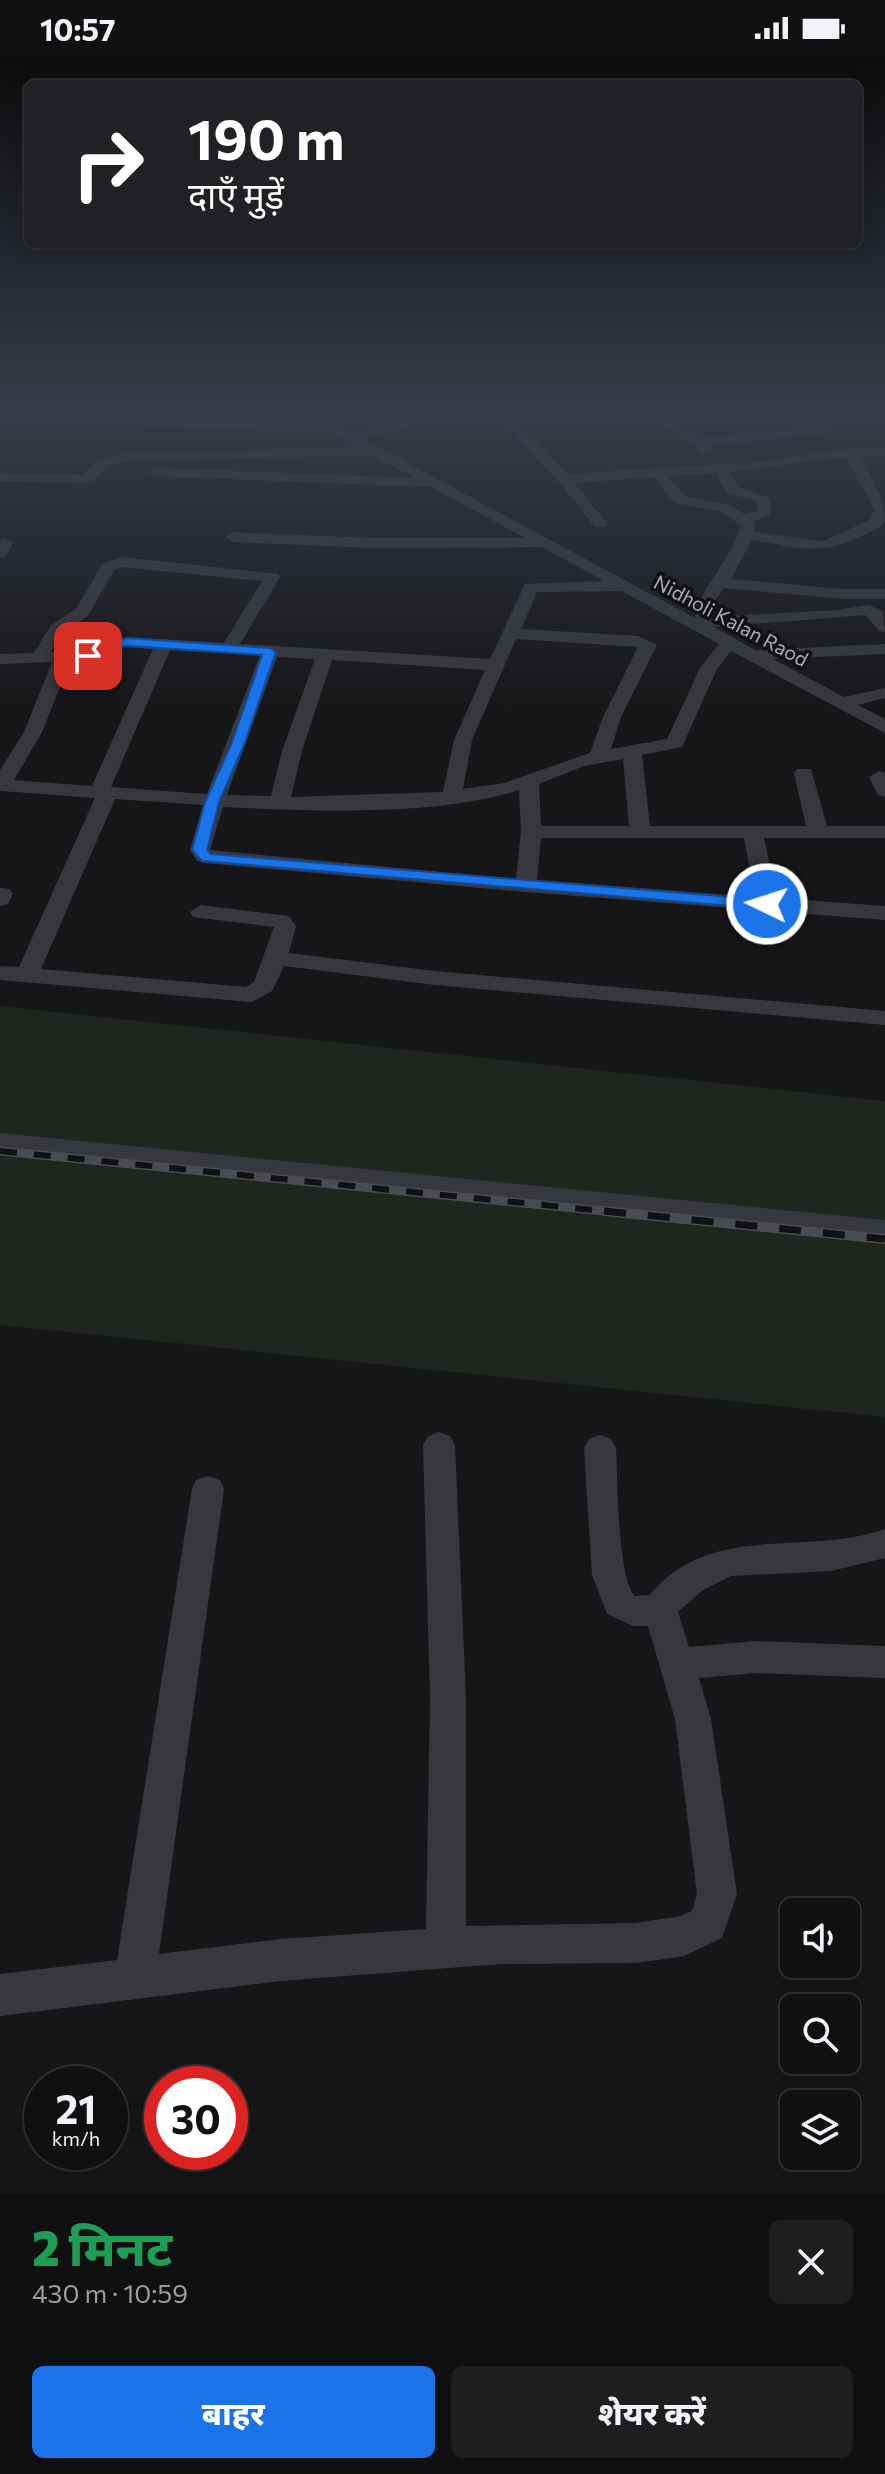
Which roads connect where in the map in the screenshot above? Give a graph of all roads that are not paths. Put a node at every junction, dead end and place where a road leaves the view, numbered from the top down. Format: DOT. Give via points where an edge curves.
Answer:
graph roads {
  1 [pos="490,513"];
  2 [pos="591,513"];
  3 [pos="735,513"];
  4 [pos="764,513"];
  5 [pos="880,513"];
  6 [pos="745,518"];
  7 [pos="600,524"];
  8 [pos="747,535"];
  9 [pos="233,537"];
  10 [pos="546,543"];
  11 [pos="718,583"];
  12 [pos="625,586"];
  13 [pos="885,594"];
  14 [pos="794,618"];
  15 [pos="702,625"];
  16 [pos="885,627"];
  17 [pos="513,634"];
  18 [pos="729,642"];
  19 [pos="164,644"];
  20 [pos="229,648"];
  21 [pos="885,649"];
  22 [pos="810,650"];
  23 [pos="270,652"];
  24 [pos="325,655"];
  25 [pos="752,655"];
  26 [pos="63,657"];
  27 [pos="39,658"];
  28 [pos="0,659"];
  29 [pos="496,665"];
  30 [pos="885,693"];
  31 [pos="842,703"];
  32 [pos="885,727"];
  33 [pos="632,753"];
  34 [pos="598,758"];
  35 [pos="804,773"];
  36 [pos="529,782"];
  37 [pos="0,785"];
  38 [pos="104,792"];
  39 [pos="452,797"];
  40 [pos="212,802"];
  41 [pos="279,804"];
  42 [pos="531,832"];
  43 [pos="885,832"];
  44 [pos="640,833"];
  45 [pos="753,833"];
  46 [pos="818,833"];
  47 [pos="526,886"];
  48 [pos="767,904"];
  49 [pos="201,912"];
  50 [pos="885,913"];
  51 [pos="276,958"];
  52 [pos="0,973"];
  53 [pos="27,975"];
  54 [pos="885,1018"];
  55 [pos="0,1142"];
  56 [pos="885,1230"];
  57 [pos="439,1445"];
  58 [pos="600,1448"];
  59 [pos="208,1489"];
  60 [pos="885,1543"];
  61 [pos="660,1609"];
  62 [pos="885,1662"];
  63 [pos="675,1664"];
  64 [pos="446,1948"];
  65 [pos="135,1979"];
  66 [pos="0,1995"];
  1 -- 10 [label="street, Nidholi Kalan Raod"];
  2 -- 7 [label="street"];
  3 -- 6 [label="street"];
  4 -- 6 [label="street"];
  5 -- 8 [label="street" via="868,528 834,550"];
  6 -- 8 [label="street"];
  8 -- 11 [label="street"];
  9 -- 10 [label="street"];
  10 -- 12 [label="street, Nidholi Kalan Raod"];
  11 -- 13 [label="street"];
  11 -- 15 [label="street" via="707,600"];
  12 -- 15 [label="street, Nidholi Kalan Raod"];
  12 -- 17 [label="street" via="533,586"];
  14 -- 15 [label="street"];
  14 -- 16 [label="street" via="870,610"];
  14 -- 22 [label="street"];
  15 -- 18 [label="street, Nidholi Kalan Raod"];
  17 -- 29 [label="street"];
  17 -- 34 [label="street" via="648,645"];
  18 -- 25 [label="street, Nidholi Kalan Raod"];
  18 -- 33 [label="street" via="709,668 675,743"];
  19 -- 20 [label="street"];
  19 -- 26 [label="street" via="117,643 88,656"];
  19 -- 38 [label="street"];
  20 -- 23 [label="street"];
  20 -- 27 [label="street" via="272,577 122,562 108,567 82,612 57,629"];
  21 -- 22 [label="street"];
  22 -- 25 [label="street"];
  23 -- 24 [label="street"];
  23 -- 40 [label="street"];
  24 -- 29 [label="street"];
  24 -- 41 [label="street"];
  25 -- 31 [label="street, Nidholi Kalan Raod"];
  26 -- 27 [label="street"];
  26 -- 37 [label="street" via="33,732"];
  27 -- 28 [label="street"];
  29 -- 39 [label="street" via="463,740"];
  30 -- 31 [label="street"];
  31 -- 32 [label="street, Nidholi Kalan Raod"];
  33 -- 34 [label="street"];
  33 -- 44 [label="street"];
  34 -- 36 [label="street"];
  35 -- 46 [label="street"];
  36 -- 39 [label="street"];
  36 -- 42 [label="street"];
  37 -- 38 [label="street"];
  38 -- 40 [label="street"];
  38 -- 53 [label="street"];
  39 -- 41 [label="street"];
  40 -- 41 [label="street"];
  40 -- 47 [label="street" via="200,850 207,858"];
  42 -- 44 [label="street"];
  42 -- 47 [label="street"];
  43 -- 46 [label="street"];
  44 -- 45 [label="street"];
  45 -- 46 [label="street"];
  45 -- 48 [label="street"];
  47 -- 48 [label="street"];
  48 -- 50 [label="street"];
  49 -- 51 [label="street" via="281,921 285,926"];
  51 -- 53 [label="street" via="264,986 251,995"];
  51 -- 54 [label="street"];
  52 -- 53 [label="street"];
  55 -- 56 [label="street"];
  57 -- 64 [label="street" via="448,1698"];
  58 -- 61 [label="street" via="606,1549 615,1597 634,1611"];
  59 -- 65 [label="street"];
  60 -- 61 [label="street" via="832,1558 733,1560 688,1581"];
  61 -- 63 [label="street"];
  62 -- 63 [label="street" via="757,1657"];
  63 -- 64 [label="street" via="693,1719 711,1840 717,1894 708,1924 684,1936 636,1943"];
  64 -- 65 [label="street" via="281,1960"];
  65 -- 66 [label="street"];
}
